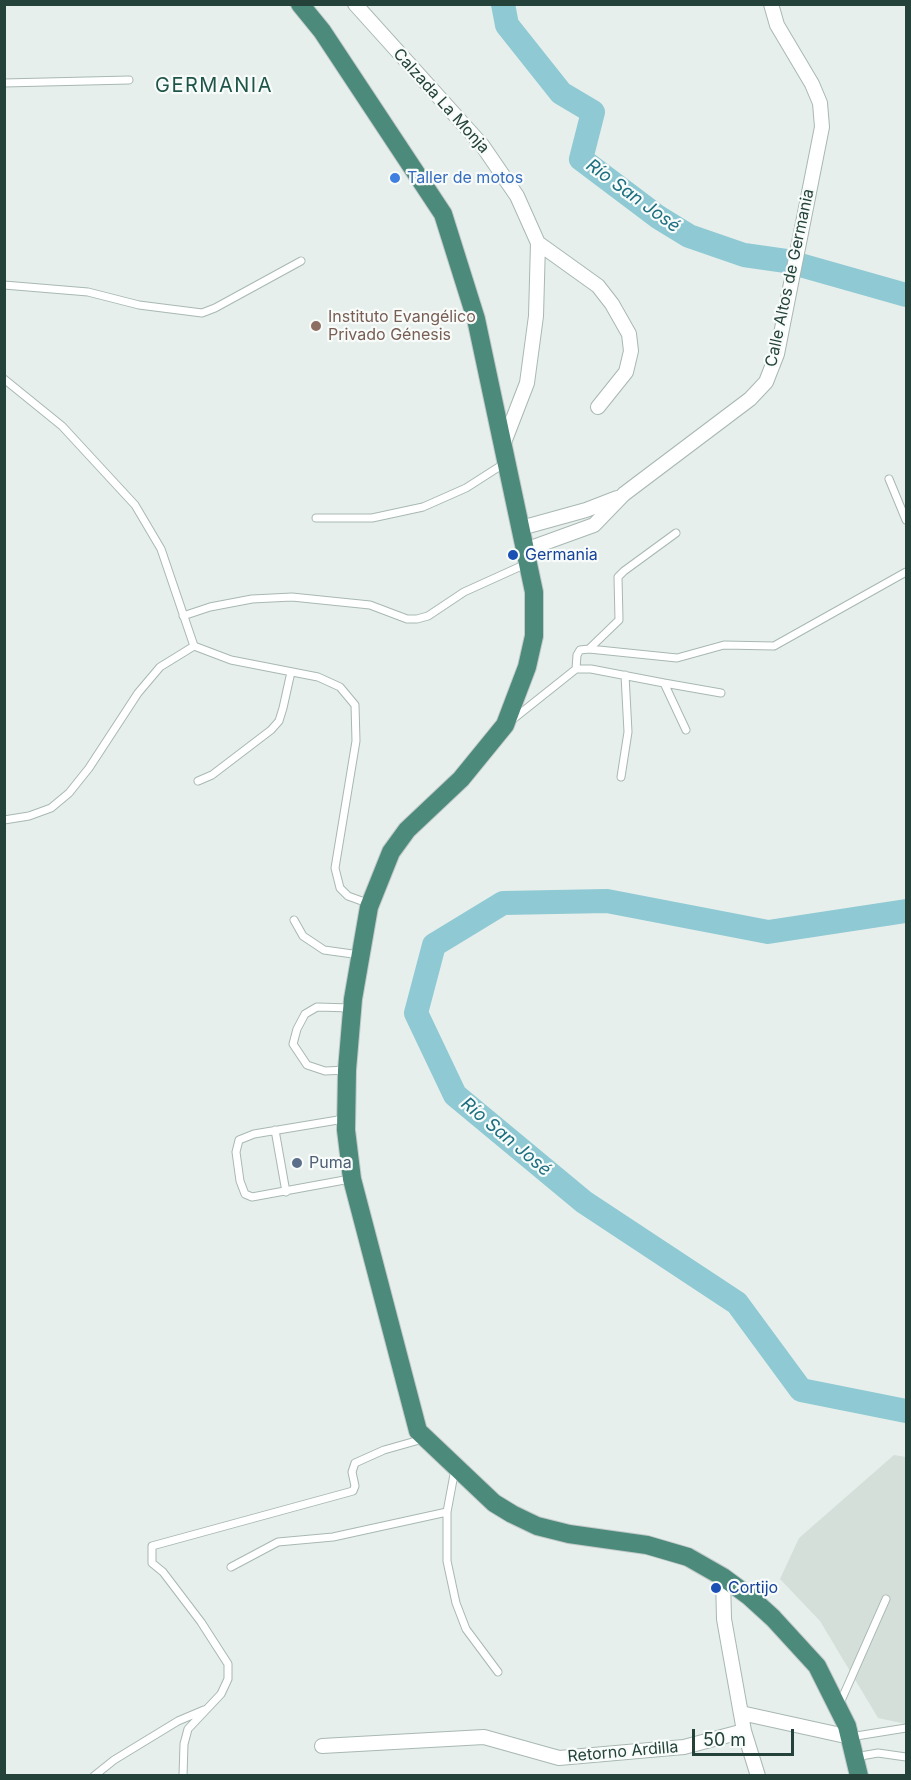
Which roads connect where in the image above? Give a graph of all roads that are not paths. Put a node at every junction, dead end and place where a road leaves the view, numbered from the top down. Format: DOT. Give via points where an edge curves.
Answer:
graph roads {
  1 [pos="300,4"];
  2 [pos="355,4"];
  3 [pos="771,4"];
  4 [pos="129,80"];
  5 [pos="4,83"];
  6 [pos="538,243"];
  7 [pos="301,261"];
  8 [pos="4,285"];
  9 [pos="4,380"];
  10 [pos="598,407"];
  11 [pos="504,454"];
  12 [pos="889,479"];
  13 [pos="624,494"];
  14 [pos="316,518"];
  15 [pos="906,520"];
  16 [pos="521,528"];
  17 [pos="676,533"];
  18 [pos="526,557"];
  19 [pos="906,572"];
  20 [pos="183,616"];
  21 [pos="194,646"];
  22 [pos="589,649"];
  23 [pos="576,669"];
  24 [pos="291,672"];
  25 [pos="625,675"];
  26 [pos="664,683"];
  27 [pos="722,693"];
  28 [pos="505,724"];
  29 [pos="686,730"];
  30 [pos="621,777"];
  31 [pos="198,781"];
  32 [pos="4,820"];
  33 [pos="370,904"];
  34 [pos="294,920"];
  35 [pos="360,955"];
  36 [pos="352,1008"];
  37 [pos="347,1070"];
  38 [pos="346,1119"];
  39 [pos="275,1130"];
  40 [pos="352,1179"];
  41 [pos="286,1192"];
  42 [pos="426,1439"];
  43 [pos="456,1467"];
  44 [pos="447,1512"];
  45 [pos="231,1567"];
  46 [pos="723,1577"];
  47 [pos="886,1599"];
  48 [pos="498,1672"];
  49 [pos="838,1708"];
  50 [pos="207,1709"];
  51 [pos="741,1713"];
  52 [pos="906,1728"];
  53 [pos="744,1731"];
  54 [pos="850,1737"];
  55 [pos="322,1746"];
  56 [pos="855,1757"];
  57 [pos="906,1757"];
  58 [pos="94,1776"];
  59 [pos="183,1776"];
  60 [pos="758,1776"];
  61 [pos="859,1776"];
  1 -- 11 [label="highway" via="443,214 476,319"];
  2 -- 6 [label="street, Calzada La Monja" via="489,154 518,196"];
  3 -- 13 [label="street, Calle Altos de Germania" via="777,25 820,103 822,127 777,354 766,382 750,399"];
  4 -- 5 [label="lane"];
  6 -- 10 [label="street" via="598,286 629,334 631,351 626,372"];
  6 -- 11 [label="street, Calzada La Monja" via="536,316 527,383"];
  7 -- 8 [label="lane" via="202,313 139,305 88,292"];
  9 -- 20 [label="lane" via="62,426 135,505 161,549"];
  11 -- 14 [label="lane" via="466,488 423,507 372,518"];
  11 -- 16 [label="highway"];
  12 -- 15 [label="lane"];
  13 -- 16 [label="street, Calle Altos de Germania" via="592,508"];
  13 -- 18 [label="street, Calle Altos de Germania" via="594,525"];
  16 -- 18 [label="highway"];
  17 -- 22 [label="lane" via="618,577 619,620"];
  18 -- 20 [label="lane" via="417,619 370,605 292,597 252,599"];
  18 -- 28 [label="highway" via="534,592 534,636 527,667"];
  19 -- 22 [label="lane" via="774,646 724,645 677,658"];
  20 -- 21 [label="lane"];
  21 -- 24 [label="lane" via="231,660"];
  21 -- 32 [label="lane" via="160,667 69,793 51,808"];
  22 -- 23 [label="lane" via="580,650"];
  23 -- 25 [label="lane"];
  23 -- 28 [label="lane"];
  24 -- 31 [label="lane" via="281,715 271,730 212,775"];
  24 -- 33 [label="lane" via="318,677 340,687 355,705 356,741 335,868 340,888 348,896"];
  25 -- 26 [label="lane"];
  25 -- 30 [label="lane" via="628,732"];
  26 -- 27 [label="lane"];
  26 -- 29 [label="lane"];
  28 -- 33 [label="highway" via="461,779 407,830 391,852"];
  33 -- 35 [label="highway"];
  34 -- 35 [label="lane" via="303,936 324,950"];
  35 -- 36 [label="highway"];
  36 -- 37 [label="highway"];
  36 -- 37 [label="lane" via="317,1007 305,1014 293,1044 307,1065 325,1071"];
  37 -- 38 [label="highway"];
  38 -- 39 [label="lane"];
  38 -- 40 [label="highway"];
  39 -- 41 [label="lane"];
  39 -- 41 [label="lane" via="239,1140 236,1152 240,1180 245,1194 252,1197"];
  40 -- 41 [label="lane"];
  40 -- 42 [label="highway" via="418,1431"];
  42 -- 43 [label="highway"];
  42 -- 50 [label="lane" via="384,1450 355,1463 353,1491 152,1546 152,1563 201,1622 228,1664 228,1679"];
  43 -- 44 [label="lane"];
  43 -- 46 [label="highway" via="494,1503 537,1526 647,1545 688,1557"];
  44 -- 45 [label="lane" via="333,1536 278,1542"];
  44 -- 48 [label="lane" via="447,1561 456,1603 466,1629"];
  46 -- 49 [label="highway" via="773,1618 817,1666"];
  46 -- 51 [label="street" via="724,1619"];
  47 -- 49 [label="lane"];
  49 -- 54 [label="highway"];
  50 -- 58 [label="lane" via="169,1727"];
  50 -- 59 [label="lane" via="188,1729"];
  51 -- 53 [label="street"];
  51 -- 54 [label="street"];
  52 -- 54 [label="lane"];
  53 -- 55 [label="street, Retorno Ardilla" via="684,1747 559,1758 484,1737"];
  53 -- 60 [label="street"];
  54 -- 56 [label="highway"];
  56 -- 57 [label="lane"];
  56 -- 61 [label="highway"];
}
